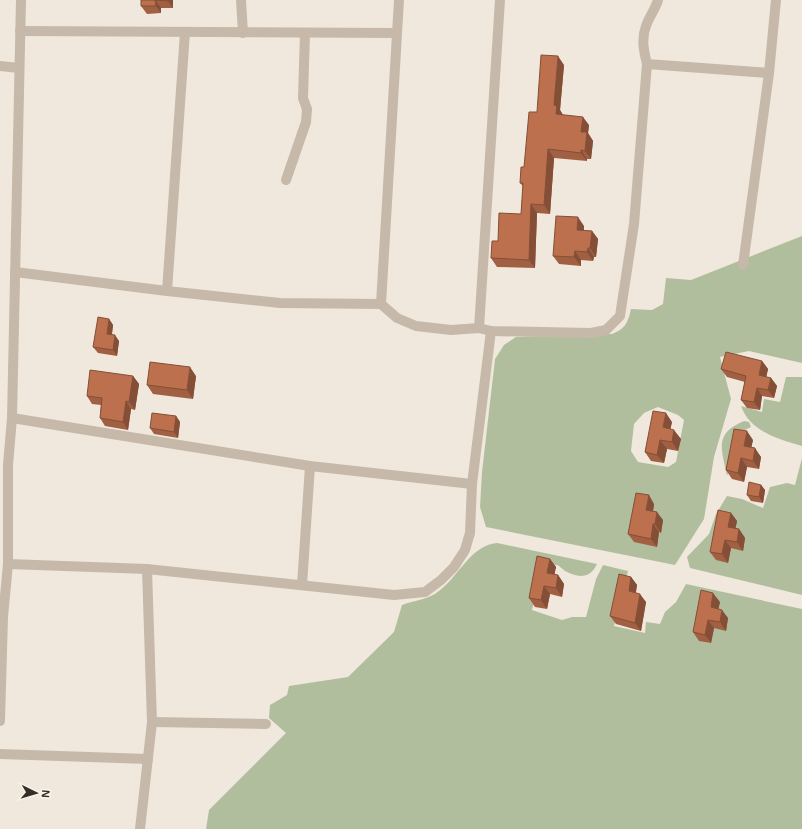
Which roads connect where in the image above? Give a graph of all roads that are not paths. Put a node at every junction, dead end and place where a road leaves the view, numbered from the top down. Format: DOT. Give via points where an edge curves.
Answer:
graph roads {
  1 [pos="21,0"];
  2 [pos="242,0"];
  3 [pos="399,0"];
  4 [pos="500,0"];
  5 [pos="658,0"];
  6 [pos="776,0"];
  7 [pos="20,31"];
  8 [pos="185,32"];
  9 [pos="243,33"];
  10 [pos="305,33"];
  11 [pos="396,33"];
  12 [pos="647,64"];
  13 [pos="0,66"];
  14 [pos="19,68"];
  15 [pos="769,73"];
  16 [pos="286,180"];
  17 [pos="743,265"];
  18 [pos="15,272"];
  19 [pos="167,291"];
  20 [pos="381,304"];
  21 [pos="478,328"];
  22 [pos="491,331"];
  23 [pos="12,418"];
  24 [pos="4,464"];
  25 [pos="310,466"];
  26 [pos="472,484"];
  27 [pos="8,564"];
  28 [pos="147,569"];
  29 [pos="302,585"];
  30 [pos="1,619"];
  31 [pos="0,721"];
  32 [pos="152,722"];
  33 [pos="266,724"];
  34 [pos="0,754"];
  35 [pos="148,759"];
  36 [pos="140,829"];
  1 -- 7 [label="street"];
  2 -- 9 [label="street"];
  3 -- 11 [label="street"];
  4 -- 21 [label="street"];
  5 -- 12 [label="street" via="645,26 643,48"];
  6 -- 15 [label="street"];
  7 -- 8 [label="street"];
  7 -- 14 [label="street"];
  8 -- 9 [label="street"];
  8 -- 19 [label="street"];
  9 -- 10 [label="street"];
  10 -- 11 [label="street"];
  10 -- 16 [label="street" via="303,98 307,109 306,122"];
  11 -- 20 [label="street"];
  12 -- 15 [label="street"];
  12 -- 22 [label="street" via="634,224 620,316 606,330 591,333"];
  13 -- 14 [label="street"];
  14 -- 18 [label="street"];
  15 -- 17 [label="street"];
  18 -- 19 [label="street"];
  18 -- 23 [label="street"];
  19 -- 20 [label="street" via="280,302"];
  20 -- 21 [label="street" via="397,318 416,326 451,330"];
  21 -- 22 [label="street"];
  22 -- 26 [label="street"];
  23 -- 24 [label="street"];
  23 -- 25 [label="street"];
  24 -- 27 [label="street"];
  25 -- 26 [label="street"];
  25 -- 29 [label="street"];
  26 -- 29 [label="street" via="470,533 465,550 454,567 425,592 394,595"];
  27 -- 28 [label="street"];
  27 -- 30 [label="street"];
  28 -- 29 [label="street"];
  28 -- 32 [label="street"];
  30 -- 31 [label="street"];
  32 -- 33 [label="street"];
  32 -- 35 [label="street"];
  34 -- 35 [label="street"];
  35 -- 36 [label="street"];
}
